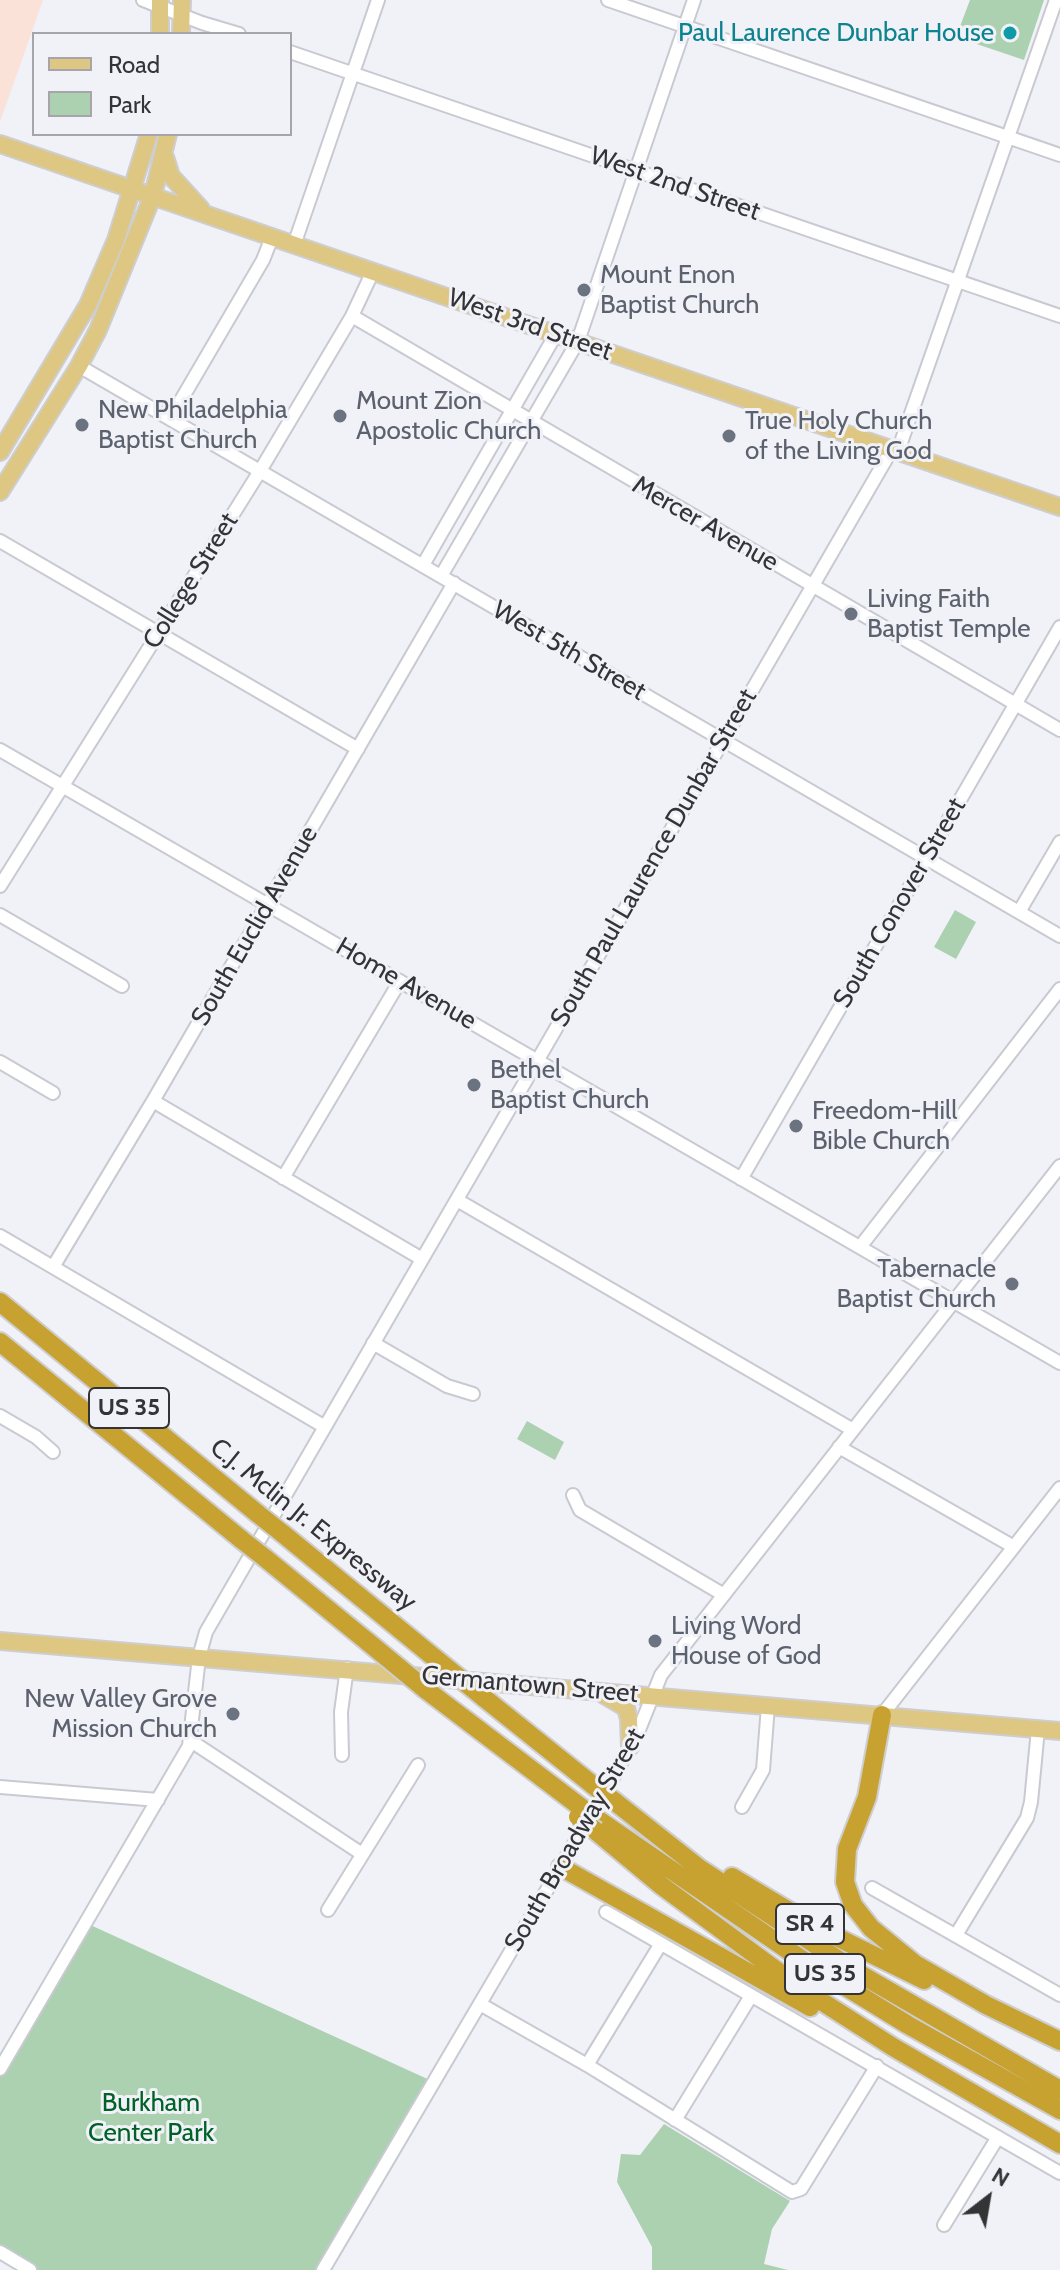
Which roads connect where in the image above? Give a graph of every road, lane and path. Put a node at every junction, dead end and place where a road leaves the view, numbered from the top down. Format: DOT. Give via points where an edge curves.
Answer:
graph roads {
  1 [pos="378,0"];
  2 [pos="608,0"];
  3 [pos="694,0"];
  4 [pos="1056,0"];
  5 [pos="154,2"];
  6 [pos="182,8"];
  7 [pos="685,26"];
  8 [pos="160,32"];
  9 [pos="181,32"];
  10 [pos="235,32"];
  11 [pos="292,53"];
  12 [pos="352,73"];
  13 [pos="148,136"];
  14 [pos="168,136"];
  15 [pos="1009,138"];
  16 [pos="0,144"];
  17 [pos="165,151"];
  18 [pos="1060,155"];
  19 [pos="636,170"];
  20 [pos="134,189"];
  21 [pos="153,195"];
  22 [pos="209,215"];
  23 [pos="272,237"];
  24 [pos="294,245"];
  25 [pos="373,271"];
  26 [pos="958,280"];
  27 [pos="352,316"];
  28 [pos="1060,316"];
  29 [pos="556,334"];
  30 [pos="578,341"];
  31 [pos="79,366"];
  32 [pos="512,410"];
  33 [pos="170,419"];
  34 [pos="532,422"];
  35 [pos="895,450"];
  36 [pos="0,452"];
  37 [pos="260,471"];
  38 [pos="0,492"];
  39 [pos="1060,507"];
  40 [pos="0,541"];
  41 [pos="423,565"];
  42 [pos="441,576"];
  43 [pos="454,583"];
  44 [pos="812,587"];
  45 [pos="1060,627"];
  46 [pos="158,633"];
  47 [pos="1015,704"];
  48 [pos="1060,730"];
  49 [pos="724,741"];
  50 [pos="358,749"];
  51 [pos="0,750"];
  52 [pos="62,786"];
  53 [pos="1060,842"];
  54 [pos="926,858"];
  55 [pos="0,886"];
  56 [pos="267,903"];
  57 [pos="1019,912"];
  58 [pos="0,915"];
  59 [pos="1060,936"];
  60 [pos="400,981"];
  61 [pos="122,986"];
  62 [pos="1060,989"];
  63 [pos="536,1060"];
  64 [pos="0,1062"];
  65 [pos="53,1093"];
  66 [pos="153,1101"];
  67 [pos="1060,1166"];
  68 [pos="283,1178"];
  69 [pos="741,1179"];
  70 [pos="457,1200"];
  71 [pos="0,1236"];
  72 [pos="860,1247"];
  73 [pos="422,1259"];
  74 [pos="53,1267"];
  75 [pos="953,1301"];
  76 [pos="0,1302"];
  77 [pos="0,1342"];
  78 [pos="373,1343"];
  79 [pos="1060,1363"];
  80 [pos="473,1394"];
  81 [pos="0,1416"];
  82 [pos="325,1427"];
  83 [pos="853,1430"];
  84 [pos="839,1447"];
  85 [pos="53,1452"];
  86 [pos="1060,1488"];
  87 [pos="573,1495"];
  88 [pos="1014,1547"];
  89 [pos="724,1595"];
  90 [pos="0,1641"];
  91 [pos="199,1657"];
  92 [pos="347,1668"];
  93 [pos="599,1693"];
  94 [pos="654,1696"];
  95 [pos="768,1706"];
  96 [pos="882,1715"];
  97 [pos="1038,1729"];
  98 [pos="1060,1731"];
  99 [pos="191,1741"];
  100 [pos="630,1747"];
  101 [pos="342,1755"];
  102 [pos="418,1765"];
  103 [pos="0,1787"];
  104 [pos="158,1800"];
  105 [pos="742,1807"];
  106 [pos="644,1825"];
  107 [pos="598,1826"];
  108 [pos="362,1854"];
  109 [pos="561,1867"];
  110 [pos="872,1888"];
  111 [pos="328,1910"];
  112 [pos="606,1912"];
  113 [pos="956,1935"];
  114 [pos="660,1945"];
  115 [pos="1060,1995"];
  116 [pos="751,1996"];
  117 [pos="480,2004"];
  118 [pos="986,2005"];
  119 [pos="1060,2041"];
  120 [pos="893,2047"];
  121 [pos="587,2065"];
  122 [pos="877,2066"];
  123 [pos="0,2069"];
  124 [pos="1060,2090"];
  125 [pos="1060,2110"];
  126 [pos="675,2120"];
  127 [pos="998,2137"];
  128 [pos="1060,2144"];
  129 [pos="1060,2173"];
  130 [pos="944,2225"];
  131 [pos="0,2252"];
  132 [pos="30,2270"];
  133 [pos="323,2270"];
  1 -- 12 [label="street"];
  2 -- 7 [label="street"];
  3 -- 7 [label="street"];
  4 -- 15 [label="street, South Paul Laurence Dunbar Street"];
  5 -- 6 [label="street"];
  5 -- 8 [label="main road"];
  6 -- 9 [label="main road"];
  6 -- 10 [label="street"];
  7 -- 15 [label="street"];
  7 -- 19 [label="street"];
  11 -- 12 [label="street, West 2nd Street"];
  12 -- 19 [label="street, West 2nd Street"];
  12 -- 24 [label="street"];
  13 -- 20 [label="main road"];
  14 -- 17 [label="main road"];
  15 -- 18 [label="street"];
  15 -- 26 [label="street, South Paul Laurence Dunbar Street"];
  16 -- 20 [label="main road, West 3rd Street"];
  17 -- 21 [label="main road"];
  17 -- 22 [label="main road" via="171,176"];
  19 -- 26 [label="street, West 2nd Street"];
  19 -- 30 [label="street"];
  20 -- 21 [label="main road, West 3rd Street"];
  20 -- 36 [label="main road" via="88,305"];
  21 -- 22 [label="main road, West 3rd Street"];
  21 -- 31 [label="main road"];
  22 -- 23 [label="main road, West 3rd Street"];
  23 -- 24 [label="main road, West 3rd Street"];
  23 -- 33 [label="street"];
  24 -- 25 [label="main road, West 3rd Street"];
  25 -- 27 [label="street, College Street"];
  25 -- 29 [label="main road, West 3rd Street"];
  26 -- 28 [label="street, West 2nd Street"];
  26 -- 35 [label="street, South Paul Laurence Dunbar Street"];
  27 -- 32 [label="street, Mercer Avenue"];
  27 -- 37 [label="street, College Street"];
  29 -- 30 [label="main road, West 3rd Street"];
  29 -- 32 [label="street"];
  30 -- 34 [label="street"];
  30 -- 35 [label="main road, West 3rd Street"];
  31 -- 33 [label="street, West 5th Street"];
  31 -- 38 [label="main road"];
  32 -- 34 [label="street, Mercer Avenue"];
  32 -- 41 [label="street"];
  33 -- 37 [label="street, West 5th Street"];
  34 -- 42 [label="street"];
  34 -- 44 [label="street, Mercer Avenue"];
  35 -- 39 [label="main road, West 3rd Street"];
  35 -- 44 [label="street, South Paul Laurence Dunbar Street"];
  37 -- 41 [label="street, West 5th Street"];
  37 -- 46 [label="street, College Street"];
  40 -- 46 [label="street"];
  41 -- 42 [label="street, West 5th Street"];
  42 -- 43 [label="street, West 5th Street"];
  43 -- 49 [label="street, West 5th Street"];
  43 -- 50 [label="street, South Euclid Avenue"];
  44 -- 47 [label="street, Mercer Avenue"];
  44 -- 49 [label="street, South Paul Laurence Dunbar Street"];
  45 -- 47 [label="street, South Conover Street"];
  46 -- 50 [label="street"];
  46 -- 52 [label="street, College Street"];
  47 -- 48 [label="street, Mercer Avenue"];
  47 -- 54 [label="street, South Conover Street"];
  49 -- 54 [label="street, West 5th Street"];
  49 -- 63 [label="street, South Paul Laurence Dunbar Street"];
  50 -- 56 [label="street, South Euclid Avenue"];
  51 -- 52 [label="street, Home Avenue"];
  52 -- 55 [label="street, College Street"];
  52 -- 56 [label="street, Home Avenue"];
  53 -- 57 [label="street"];
  54 -- 57 [label="street, West 5th Street"];
  54 -- 69 [label="street, South Conover Street"];
  56 -- 60 [label="street, Home Avenue"];
  56 -- 66 [label="street, South Euclid Avenue"];
  57 -- 59 [label="street, West 5th Street"];
  58 -- 61 [label="street"];
  60 -- 63 [label="street, Home Avenue"];
  60 -- 68 [label="street"];
  62 -- 72 [label="street"];
  63 -- 69 [label="street, Home Avenue"];
  63 -- 70 [label="street, South Paul Laurence Dunbar Street"];
  64 -- 65 [label="street"];
  66 -- 68 [label="street"];
  66 -- 74 [label="street, South Euclid Avenue"];
  67 -- 75 [label="street, South Broadway Street"];
  68 -- 73 [label="street"];
  69 -- 72 [label="street, Home Avenue"];
  70 -- 73 [label="street, South Paul Laurence Dunbar Street"];
  70 -- 83 [label="street"];
  71 -- 74 [label="street"];
  72 -- 75 [label="street, Home Avenue"];
  73 -- 78 [label="street, South Paul Laurence Dunbar Street"];
  74 -- 82 [label="street"];
  75 -- 79 [label="street, Home Avenue"];
  75 -- 83 [label="street, South Broadway Street"];
  76 -- 106 [label="highway, C.J. Mclin Jr. Expressway / US 35, bridge"];
  77 -- 107 [label="highway, US 35, bridge"];
  78 -- 80 [label="street" via="447,1386"];
  78 -- 82 [label="street, South Paul Laurence Dunbar Street"];
  81 -- 85 [label="street"];
  82 -- 91 [label="street, South Paul Laurence Dunbar Street" via="206,1632"];
  83 -- 84 [label="street, South Broadway Street"];
  84 -- 88 [label="street"];
  84 -- 89 [label="street, South Broadway Street"];
  86 -- 88 [label="street"];
  87 -- 89 [label="street" via="580,1510"];
  88 -- 96 [label="street"];
  89 -- 94 [label="street, South Broadway Street" via="661,1675"];
  90 -- 91 [label="main road, Germantown Street"];
  91 -- 92 [label="main road, Germantown Street"];
  91 -- 99 [label="street, South Paul Laurence Dunbar Street"];
  92 -- 93 [label="main road, Germantown Street"];
  92 -- 101 [label="street"];
  93 -- 94 [label="main road, Germantown Street"];
  93 -- 100 [label="main road" via="626,1708"];
  94 -- 95 [label="main road, Germantown Street"];
  94 -- 100 [label="street, South Broadway Street"];
  95 -- 96 [label="main road, Germantown Street"];
  95 -- 105 [label="street" via="763,1770"];
  96 -- 97 [label="main road, Germantown Street"];
  96 -- 118 [label="highway" via="867,1797 847,1849 848,1893 878,1935 915,1964"];
  97 -- 98 [label="main road, Germantown Street"];
  97 -- 113 [label="street" via="1027,1818"];
  99 -- 104 [label="street, South Paul Laurence Dunbar Street"];
  99 -- 108 [label="street"];
  100 -- 109 [label="street, South Broadway Street"];
  102 -- 108 [label="street"];
  103 -- 104 [label="street"];
  104 -- 123 [label="street, South Paul Laurence Dunbar Street"];
  106 -- 118 [label="highway, SR 4" via="814,1926"];
  106 -- 124 [label="highway, US 35" via="712,1877 860,1974"];
  107 -- 120 [label="highway, SR 4" via="732,1939"];
  107 -- 125 [label="highway, US 35" via="908,2025"];
  108 -- 111 [label="street"];
  109 -- 117 [label="street, South Broadway Street"];
  109 -- 120 [label="highway" via="839,2024"];
  110 -- 113 [label="street"];
  112 -- 114 [label="street"];
  113 -- 115 [label="street"];
  114 -- 116 [label="street"];
  114 -- 121 [label="street"];
  116 -- 122 [label="street"];
  116 -- 126 [label="street"];
  117 -- 121 [label="street"];
  117 -- 133 [label="street, South Broadway Street"];
  118 -- 119 [label="highway, SR 4"];
  120 -- 128 [label="highway, SR 4"];
  121 -- 126 [label="street"];
  122 -- 126 [label="street" via="797,2192"];
  122 -- 127 [label="street"];
  127 -- 129 [label="street"];
  127 -- 130 [label="street"];
  131 -- 132 [label="street"];
}
